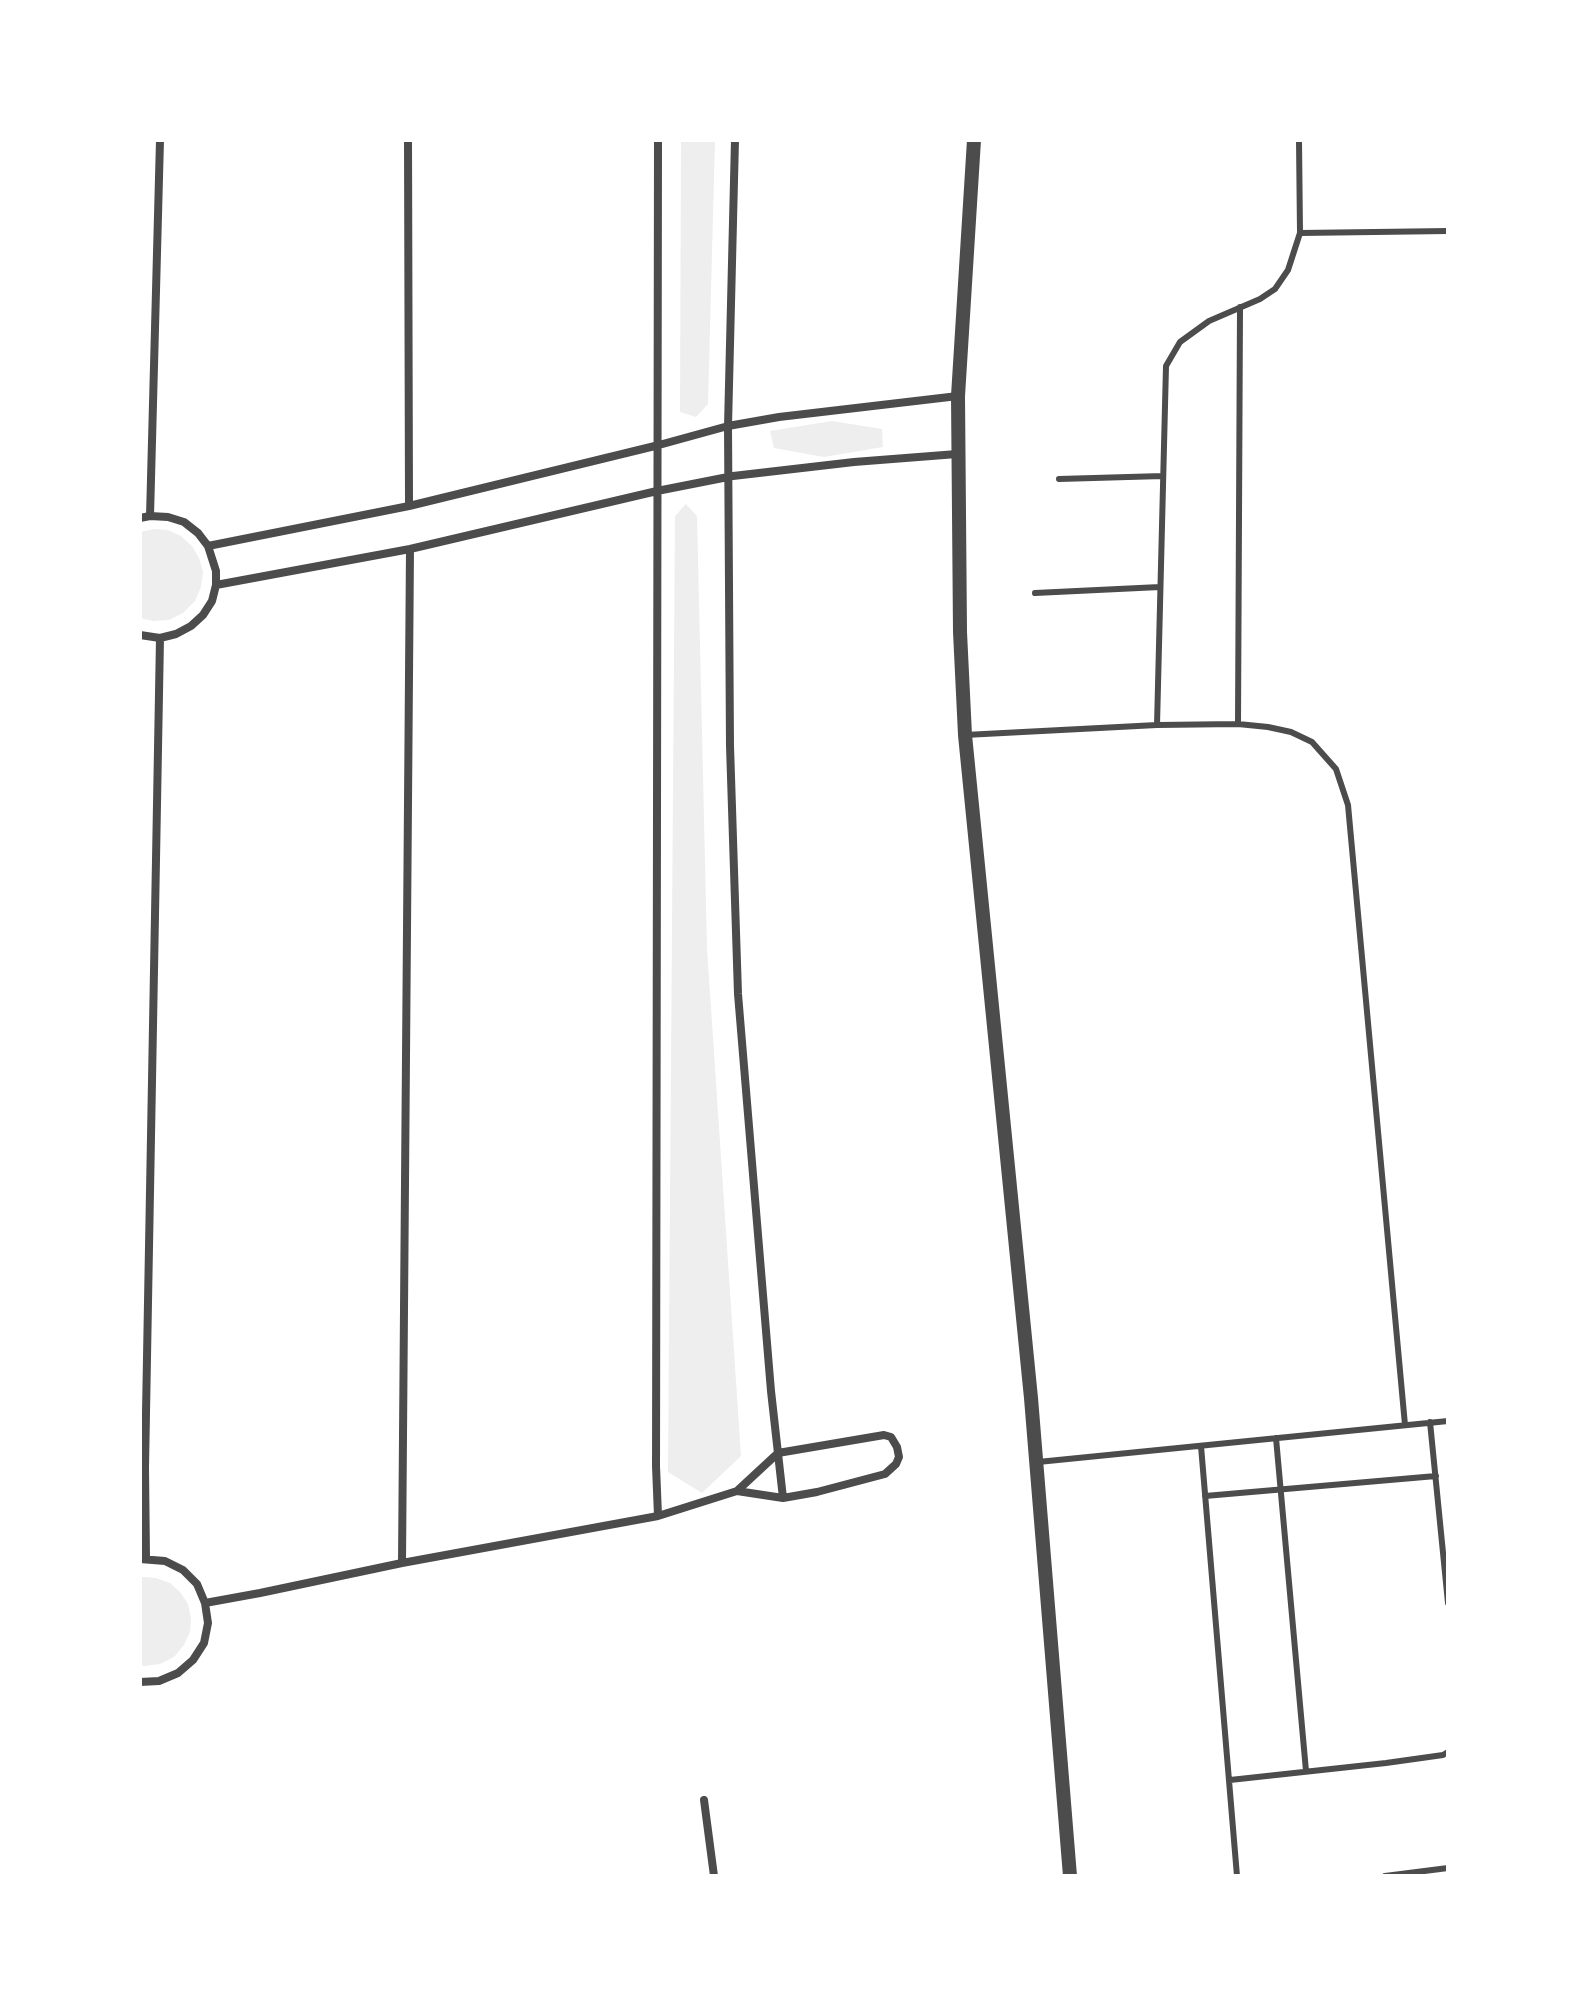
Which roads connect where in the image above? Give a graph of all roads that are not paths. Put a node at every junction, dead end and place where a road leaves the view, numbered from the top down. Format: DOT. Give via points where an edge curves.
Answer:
graph roads {
  1 [pos="160,140"];
  2 [pos="408,140"];
  3 [pos="658,140"];
  4 [pos="735,140"];
  5 [pos="974,140"];
  6 [pos="1299,140"];
  7 [pos="1448,231"];
  8 [pos="1300,233"];
  9 [pos="1240,307"];
  10 [pos="958,396"];
  11 [pos="728,426"];
  12 [pos="659,445"];
  13 [pos="957,454"];
  14 [pos="1163,476"];
  15 [pos="728,477"];
  16 [pos="1059,479"];
  17 [pos="657,491"];
  18 [pos="409,506"];
  19 [pos="150,516"];
  20 [pos="140,518"];
  21 [pos="208,546"];
  22 [pos="410,549"];
  23 [pos="216,585"];
  24 [pos="1160,587"];
  25 [pos="1035,593"];
  26 [pos="140,635"];
  27 [pos="160,638"];
  28 [pos="1238,724"];
  29 [pos="1157,725"];
  30 [pos="965,735"];
  31 [pos="1448,1421"];
  32 [pos="1430,1422"];
  33 [pos="1405,1425"];
  34 [pos="1276,1438"];
  35 [pos="1201,1446"];
  36 [pos="778,1453"];
  37 [pos="1036,1462"];
  38 [pos="1436,1476"];
  39 [pos="1281,1489"];
  40 [pos="737,1491"];
  41 [pos="1205,1496"];
  42 [pos="783,1498"];
  43 [pos="658,1516"];
  44 [pos="143,1558"];
  45 [pos="402,1563"];
  46 [pos="205,1603"];
  47 [pos="1448,1603"];
  48 [pos="140,1682"];
  49 [pos="1448,1752"];
  50 [pos="1306,1771"];
  51 [pos="1230,1780"];
  52 [pos="704,1800"];
  53 [pos="1448,1868"];
  54 [pos="714,1876"];
  55 [pos="1070,1876"];
  56 [pos="1237,1876"];
  57 [pos="1385,1876"];
  1 -- 19 [label="street"];
  2 -- 18 [label="street"];
  3 -- 12 [label="street"];
  4 -- 11 [label="street"];
  5 -- 10 [label="street"];
  6 -- 8 [label="lane"];
  7 -- 8 [label="lane"];
  8 -- 9 [label="lane" via="1288,270 1275,289"];
  9 -- 14 [label="lane" via="1180,342 1166,366"];
  9 -- 28 [label="lane"];
  10 -- 11 [label="street"];
  10 -- 13 [label="street"];
  11 -- 12 [label="street"];
  11 -- 15 [label="street"];
  12 -- 17 [label="street"];
  12 -- 18 [label="street"];
  13 -- 15 [label="street"];
  13 -- 30 [label="street"];
  14 -- 16 [label="lane"];
  14 -- 24 [label="lane"];
  15 -- 17 [label="street"];
  15 -- 36 [label="street" via="738,994"];
  17 -- 22 [label="street"];
  17 -- 43 [label="street"];
  18 -- 21 [label="street"];
  19 -- 20 [label="street"];
  19 -- 21 [label="street" via="184,522"];
  21 -- 23 [label="street"];
  22 -- 23 [label="street"];
  22 -- 45 [label="street"];
  23 -- 27 [label="street" via="203,615 191,626"];
  24 -- 25 [label="lane"];
  24 -- 29 [label="lane"];
  26 -- 27 [label="street"];
  27 -- 44 [label="street"];
  28 -- 29 [label="lane"];
  28 -- 33 [label="lane" via="1291,732 1312,742 1336,769 1348,805"];
  29 -- 30 [label="lane"];
  30 -- 37 [label="street"];
  31 -- 32 [label="lane"];
  32 -- 33 [label="lane"];
  32 -- 38 [label="lane"];
  33 -- 34 [label="lane"];
  34 -- 35 [label="lane"];
  34 -- 39 [label="lane"];
  35 -- 37 [label="lane"];
  35 -- 41 [label="lane"];
  36 -- 40 [label="street"];
  36 -- 42 [label="street"];
  36 -- 42 [label="street" via="884,1435 894,1441 899,1457 885,1474"];
  37 -- 55 [label="street"];
  38 -- 39 [label="lane"];
  38 -- 47 [label="lane"];
  39 -- 41 [label="lane"];
  39 -- 50 [label="lane"];
  40 -- 42 [label="street"];
  40 -- 43 [label="street"];
  41 -- 51 [label="lane"];
  43 -- 45 [label="street"];
  44 -- 46 [label="street" via="183,1570"];
  45 -- 46 [label="street"];
  46 -- 48 [label="street" via="204,1643 193,1660 159,1681"];
  49 -- 50 [label="lane"];
  50 -- 51 [label="lane"];
  51 -- 56 [label="lane"];
  52 -- 54 [label="street"];
  53 -- 57 [label="lane"];
}
